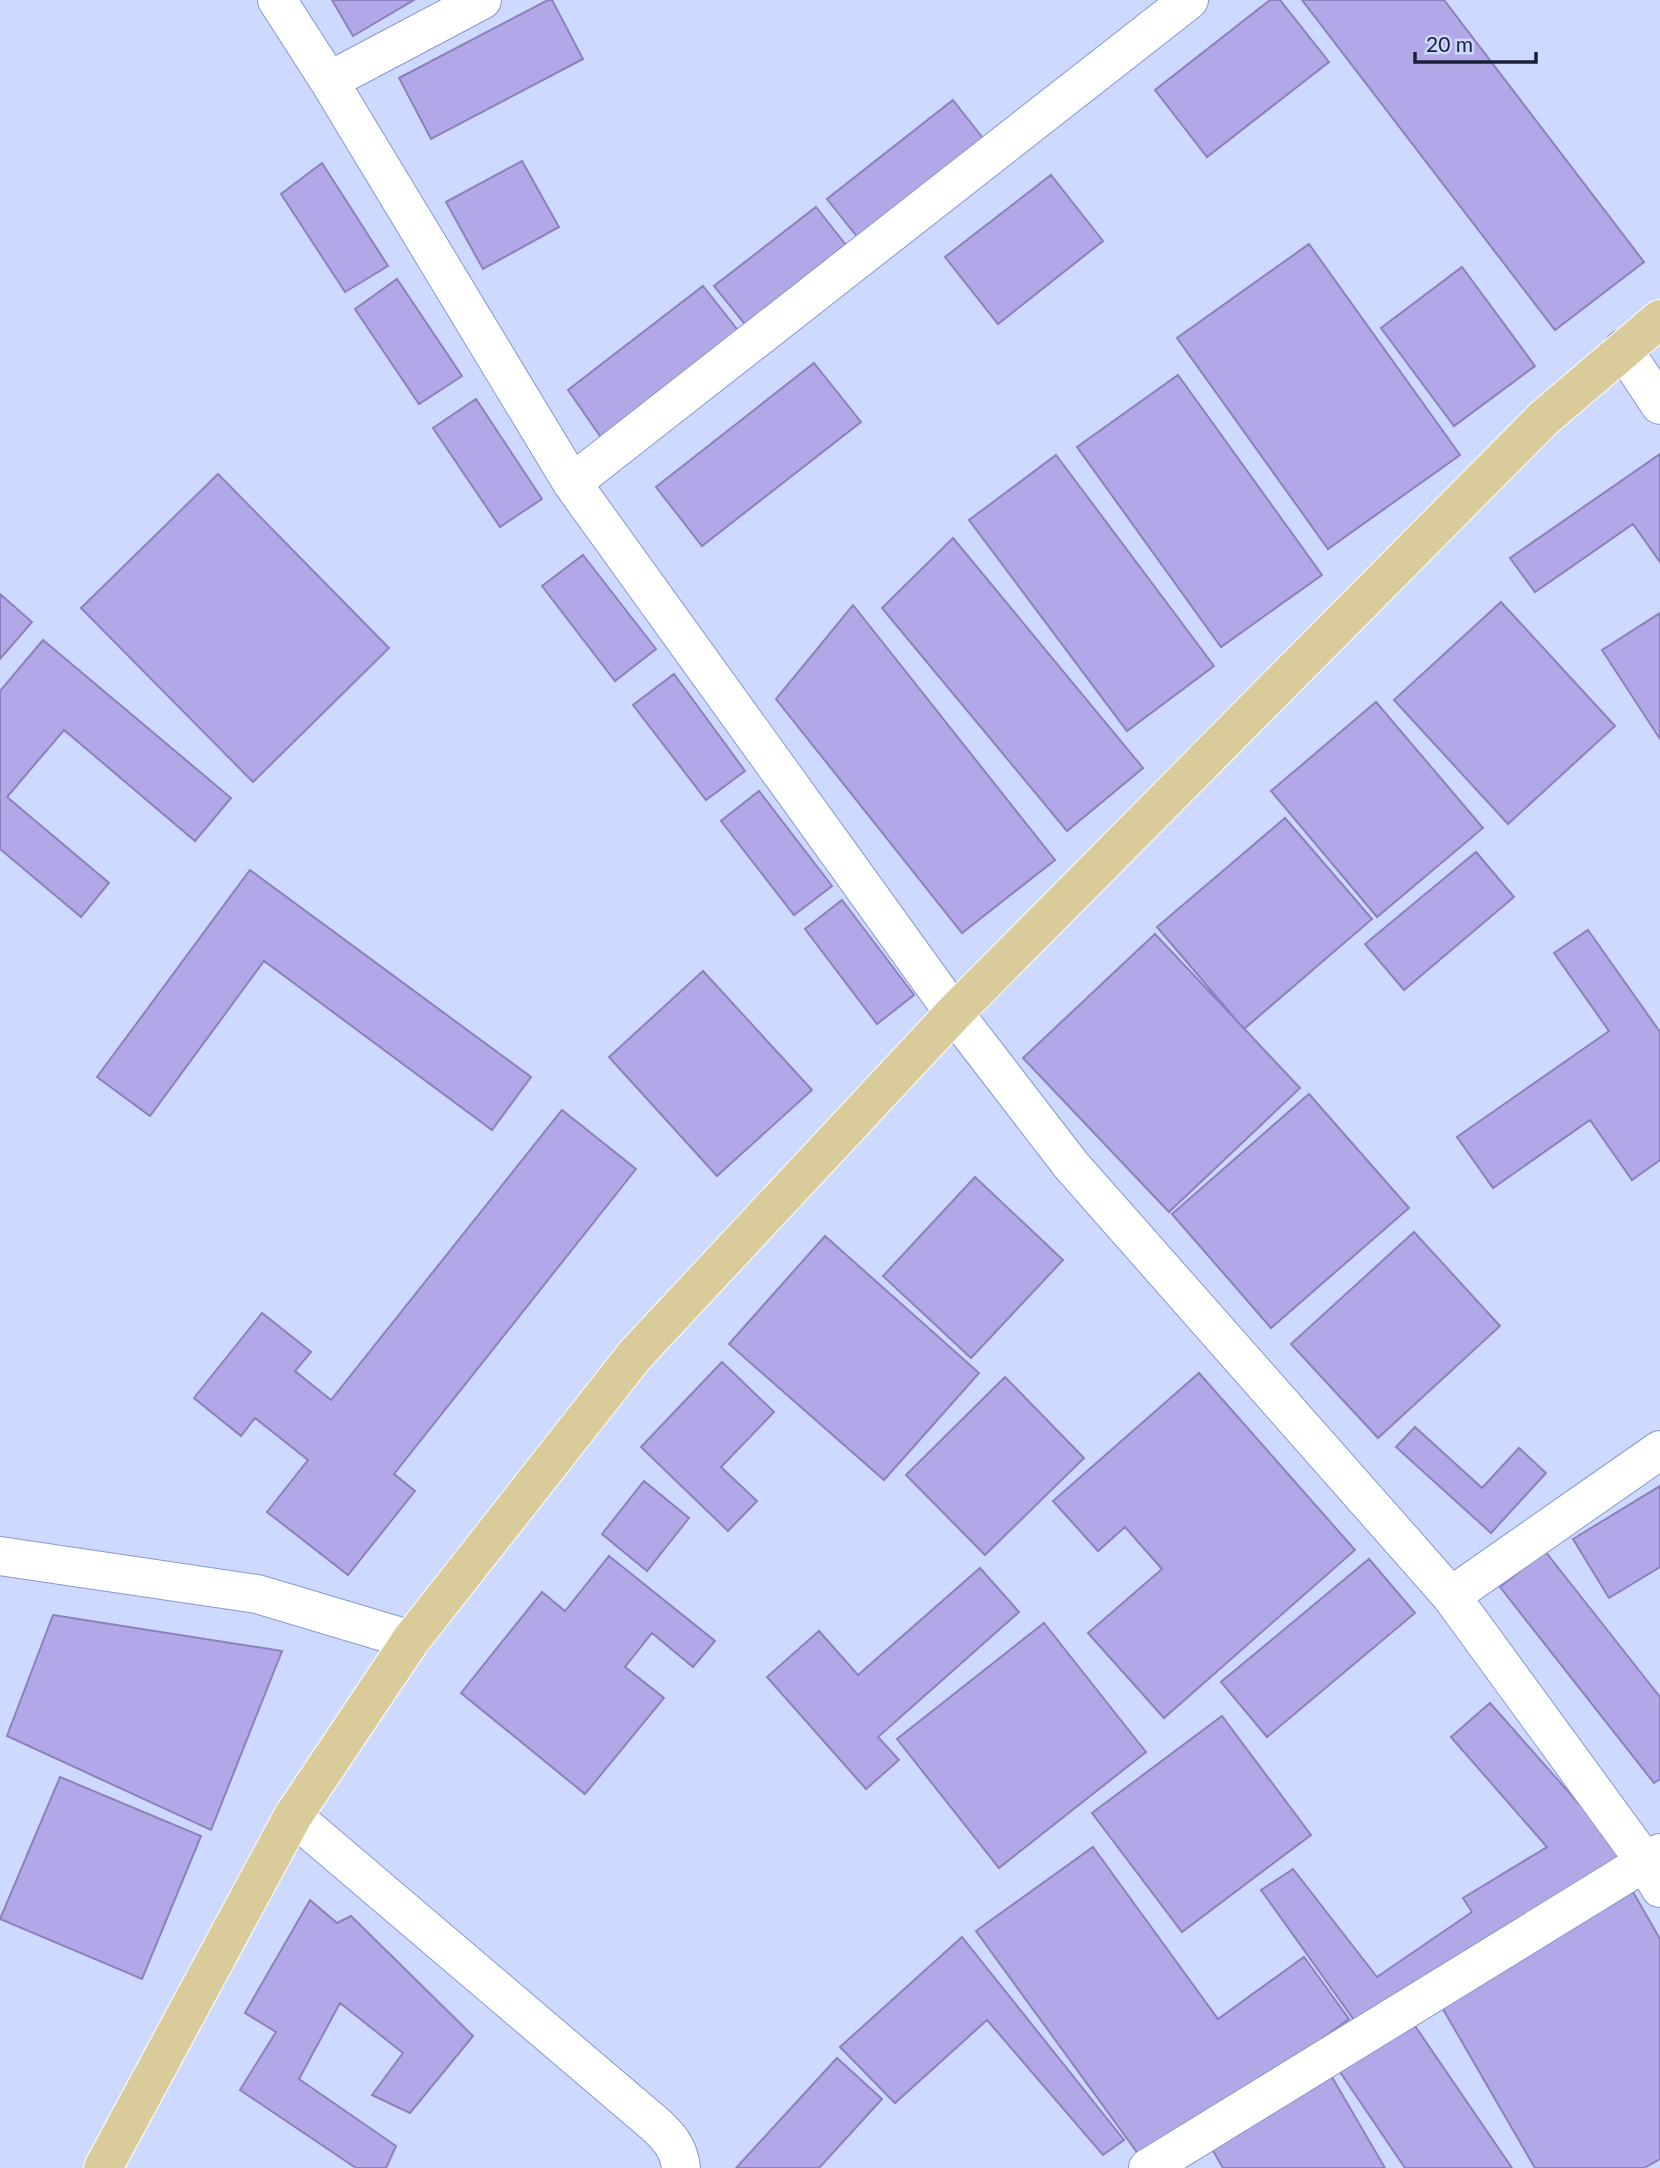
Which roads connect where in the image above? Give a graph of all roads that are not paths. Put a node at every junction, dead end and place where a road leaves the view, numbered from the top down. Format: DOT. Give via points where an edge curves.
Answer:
graph roads {
  1 [pos="277,0"];
  2 [pos="482,0"];
  3 [pos="1189,0"];
  4 [pos="329,81"];
  5 [pos="1660,319"];
  6 [pos="1623,349"];
  7 [pos="1660,405"];
  8 [pos="572,482"];
  9 [pos="954,1013"];
  10 [pos="1660,1450"];
  11 [pos="0,1556"];
  12 [pos="1451,1596"];
  13 [pos="411,1640"];
  14 [pos="293,1816"];
  15 [pos="1655,1868"];
  16 [pos="103,2168"];
  17 [pos="681,2168"];
  18 [pos="1148,2168"];
  1 -- 4 [label="street"];
  2 -- 4 [label="street"];
  3 -- 8 [label="street"];
  4 -- 8 [label="street"];
  5 -- 6 [label="main road"];
  6 -- 7 [label="street"];
  6 -- 9 [label="main road" via="1544,418"];
  8 -- 9 [label="street"];
  9 -- 12 [label="street" via="1072,1165"];
  9 -- 13 [label="main road" via="635,1355"];
  10 -- 12 [label="street"];
  11 -- 13 [label="street" via="257,1594"];
  12 -- 15 [label="street"];
  13 -- 14 [label="main road"];
  14 -- 16 [label="main road"];
  14 -- 17 [label="street" via="656,2125 679,2154"];
  15 -- 18 [label="street"];
}
